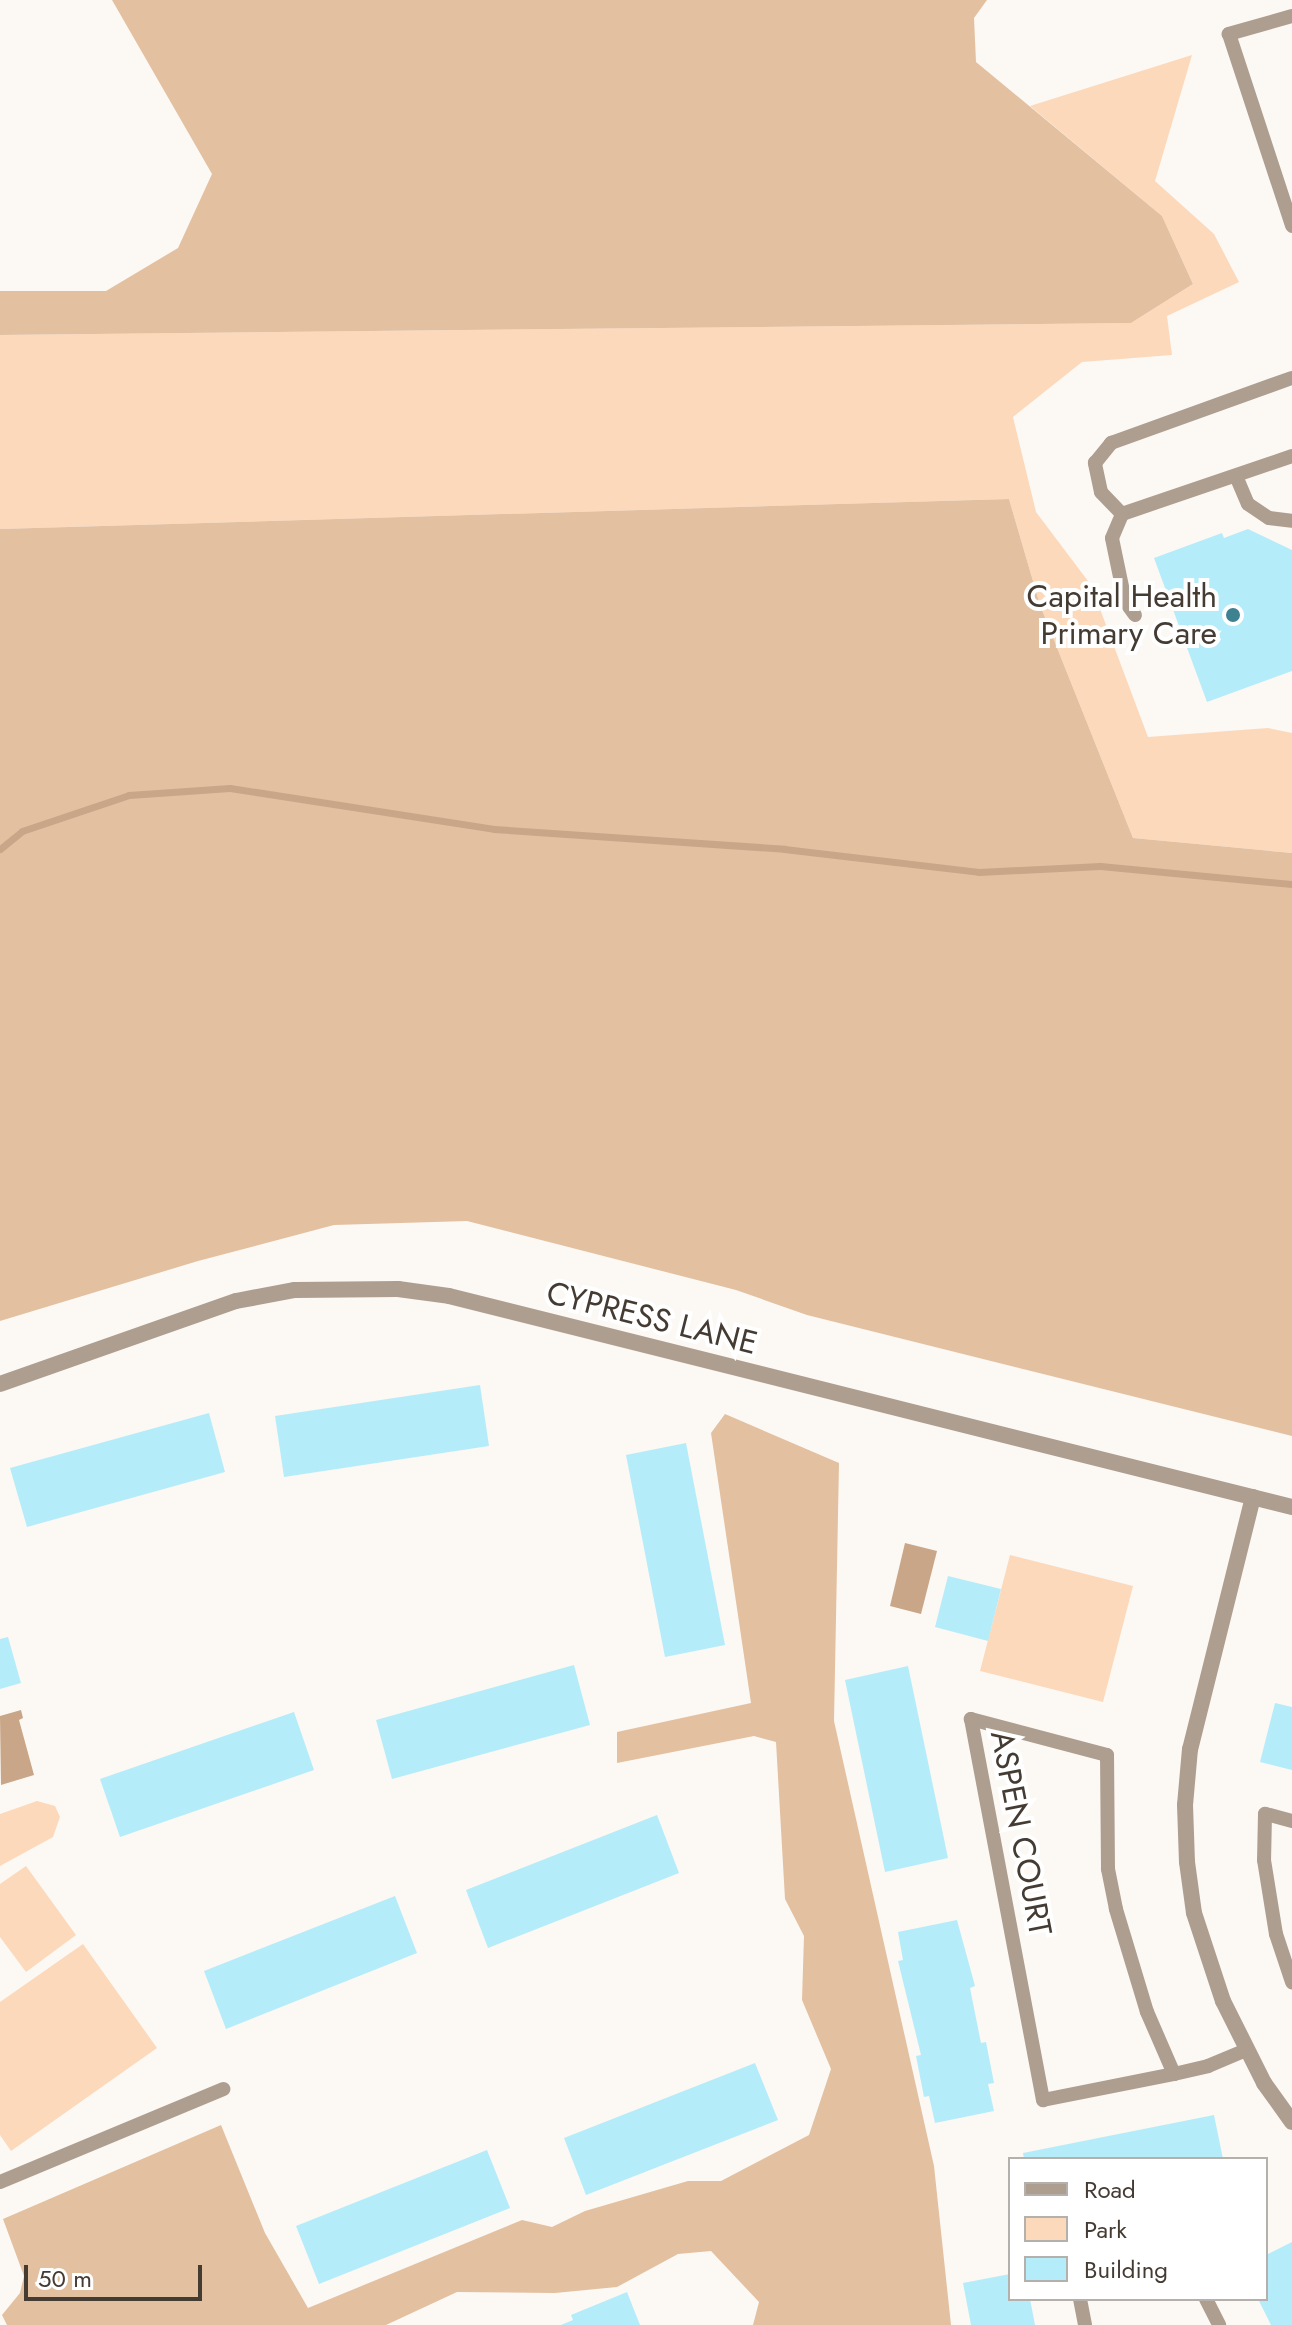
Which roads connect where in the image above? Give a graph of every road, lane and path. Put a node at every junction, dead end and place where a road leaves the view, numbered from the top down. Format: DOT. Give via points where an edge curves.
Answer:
graph roads {
  1 [pos="1292,16"];
  2 [pos="1292,226"];
  3 [pos="1292,378"];
  4 [pos="1292,456"];
  5 [pos="1236,476"];
  6 [pos="1122,514"];
  7 [pos="1292,521"];
  8 [pos="1135,615"];
  9 [pos="0,1384"];
  10 [pos="1253,1497"];
  11 [pos="1292,1507"];
  12 [pos="1292,1821"];
  13 [pos="1292,1982"];
  14 [pos="1246,2050"];
  15 [pos="1174,2074"];
  16 [pos="223,2089"];
  17 [pos="1292,2122"];
  18 [pos="0,2182"];
  19 [pos="1080,2301"];
  20 [pos="1207,2301"];
  21 [pos="1085,2325"];
  22 [pos="1219,2325"];
  1 -- 2 [label="lane" via="1229,34"];
  3 -- 6 [label="lane" via="1111,443 1095,463 1101,492"];
  4 -- 5 [label="lane"];
  5 -- 6 [label="lane"];
  5 -- 7 [label="lane" via="1248,504 1269,518"];
  6 -- 8 [label="lane" via="1112,538 1116,570"];
  9 -- 10 [label="street, CYPRESS LANE" via="236,1301 295,1290 398,1289 464,1300"];
  10 -- 11 [label="street, CYPRESS LANE"];
  10 -- 14 [label="street" via="1190,1749 1185,1805 1194,1913 1206,1959"];
  12 -- 13 [label="lane" via="1265,1814 1264,1860 1276,1934"];
  14 -- 15 [label="lane, ASPEN COURT"];
  14 -- 17 [label="street"];
  15 -- 15 [label="lane, ASPEN COURT" via="1043,2100 971,1719 1107,1755 1108,1869 1116,1909 1147,2012"];
  16 -- 18 [label="lane"];
  19 -- 21 [label="lane"];
  20 -- 22 [label="lane"];
}
